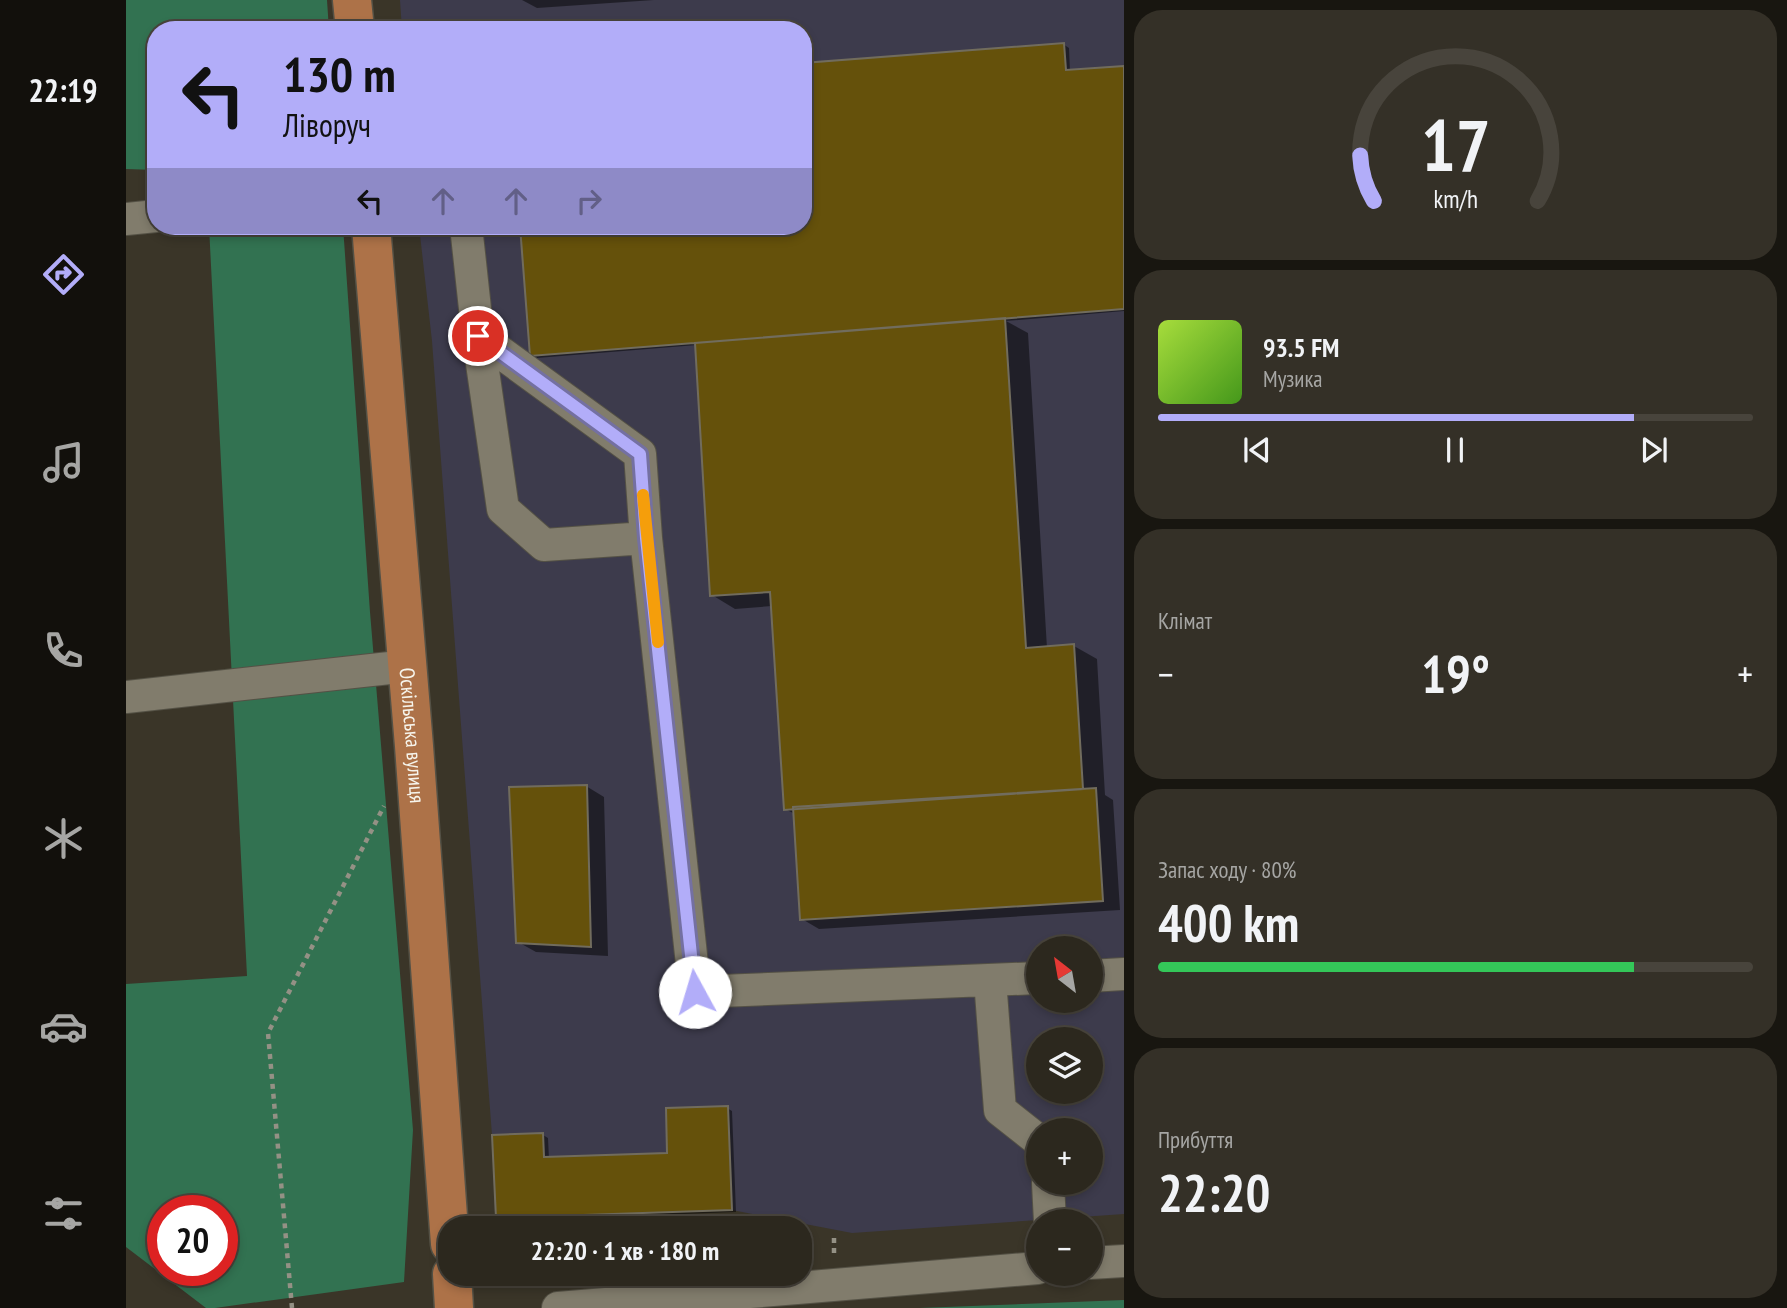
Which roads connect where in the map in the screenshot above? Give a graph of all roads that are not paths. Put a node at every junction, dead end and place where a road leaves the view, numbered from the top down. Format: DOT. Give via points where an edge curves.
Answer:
graph roads {
  1 [pos="352,0"];
  2 [pos="354,21"];
  3 [pos="147,217"];
  4 [pos="126,219"];
  5 [pos="372,235"];
  6 [pos="467,235"];
  7 [pos="478,336"];
  8 [pos="646,538"];
  9 [pos="408,666"];
  10 [pos="126,697"];
  11 [pos="1124,974"];
  12 [pos="1103,975"];
  13 [pos="1026,978"];
  14 [pos="990,980"];
  15 [pos="1026,1131"];
  16 [pos="448,1216"];
  17 [pos="1124,1261"];
  18 [pos="1103,1262"];
  19 [pos="1026,1269"];
  20 [pos="453,1286"];
  21 [pos="454,1308"];
  22 [pos="558,1308"];
  1 -- 2 [label="main road"];
  3 -- 4 [label="street"];
  5 -- 9 [label="main road, Оскільська вулиця"];
  6 -- 7 [label="street"];
  7 -- 8 [label="street" via="640,454"];
  7 -- 8 [label="street" via="503,509 544,545"];
  8 -- 14 [label="street" via="695,992"];
  9 -- 10 [label="street"];
  9 -- 16 [label="main road, Оскільська вулиця"];
  11 -- 12 [label="street"];
  13 -- 14 [label="street"];
  14 -- 15 [label="street" via="1000,1110"];
  17 -- 18 [label="street"];
  19 -- 22 [label="street"];
  20 -- 21 [label="main road"];
}
